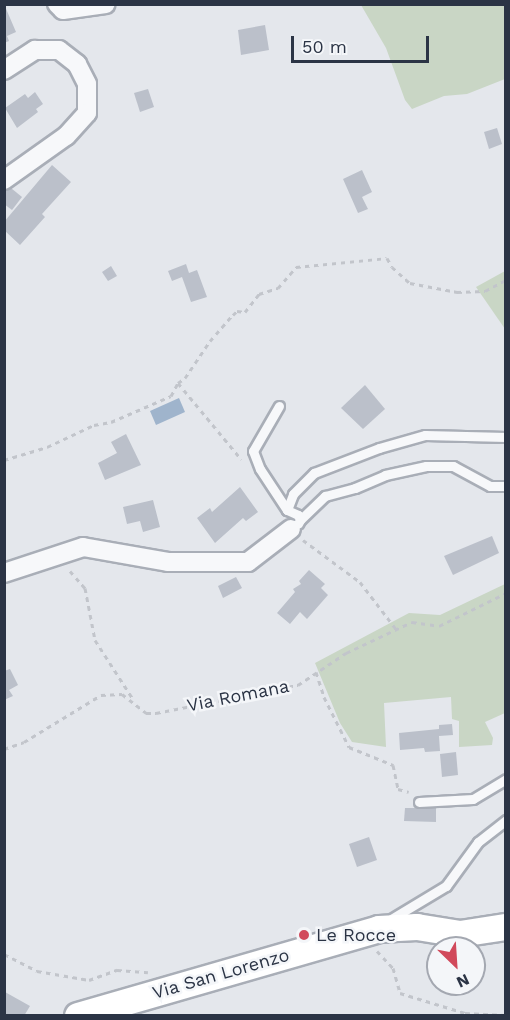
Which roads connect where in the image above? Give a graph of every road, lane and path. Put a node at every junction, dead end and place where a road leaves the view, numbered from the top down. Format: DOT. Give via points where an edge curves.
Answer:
graph roads {
  1 [pos="57,4"];
  2 [pos="106,4"];
  3 [pos="4,70"];
  4 [pos="4,180"];
  5 [pos="506,280"];
  6 [pos="279,406"];
  7 [pos="506,437"];
  8 [pos="4,460"];
  9 [pos="506,486"];
  10 [pos="287,510"];
  11 [pos="296,524"];
  12 [pos="83,547"];
  13 [pos="4,573"];
  14 [pos="506,593"];
  15 [pos="316,672"];
  16 [pos="134,701"];
  17 [pos="4,749"];
  18 [pos="506,779"];
  19 [pos="419,802"];
  20 [pos="506,820"];
  21 [pos="506,927"];
  22 [pos="379,929"];
  23 [pos="4,954"];
  24 [pos="156,972"];
  25 [pos="506,1015"];
  26 [pos="78,1016"];
  1 -- 2 [label="street" via="63,10"];
  3 -- 4 [label="street" via="35,50 59,50 77,64 87,84 87,114 66,136"];
  5 -- 8 [label="path" via="485,291 457,292 410,283 387,258 296,267 278,288 260,294 245,312 237,311 171,396 47,447"];
  6 -- 10 [label="lane" via="253,451"];
  7 -- 10 [label="lane" via="425,435 379,448 314,473 293,494"];
  9 -- 11 [label="lane" via="490,486 453,466 426,466 385,475 325,496"];
  10 -- 11 [label="lane" via="298,515"];
  11 -- 12 [label="street" via="248,562 168,562"];
  12 -- 13 [label="street"];
  12 -- 16 [label="path" via="64,565 85,588 95,640"];
  14 -- 15 [label="path, Via Romana" via="439,626 412,622"];
  15 -- 16 [label="path, Via Romana" via="298,685 156,713 146,713"];
  15 -- 19 [label="path" via="349,747 393,765 398,789 414,794"];
  16 -- 17 [label="path, Via Romana" via="122,694 101,695 24,742"];
  18 -- 19 [label="lane" via="472,799"];
  20 -- 22 [label="lane" via="474,847 446,886 391,917"];
  21 -- 22 [label="main road, Via San Lorenzo" via="460,934 417,927"];
  22 -- 25 [label="path" via="371,945 393,968 400,993 465,1013"];
  22 -- 26 [label="main road, Via San Lorenzo"];
  23 -- 24 [label="path" via="37,971 89,980 117,970"];
}
